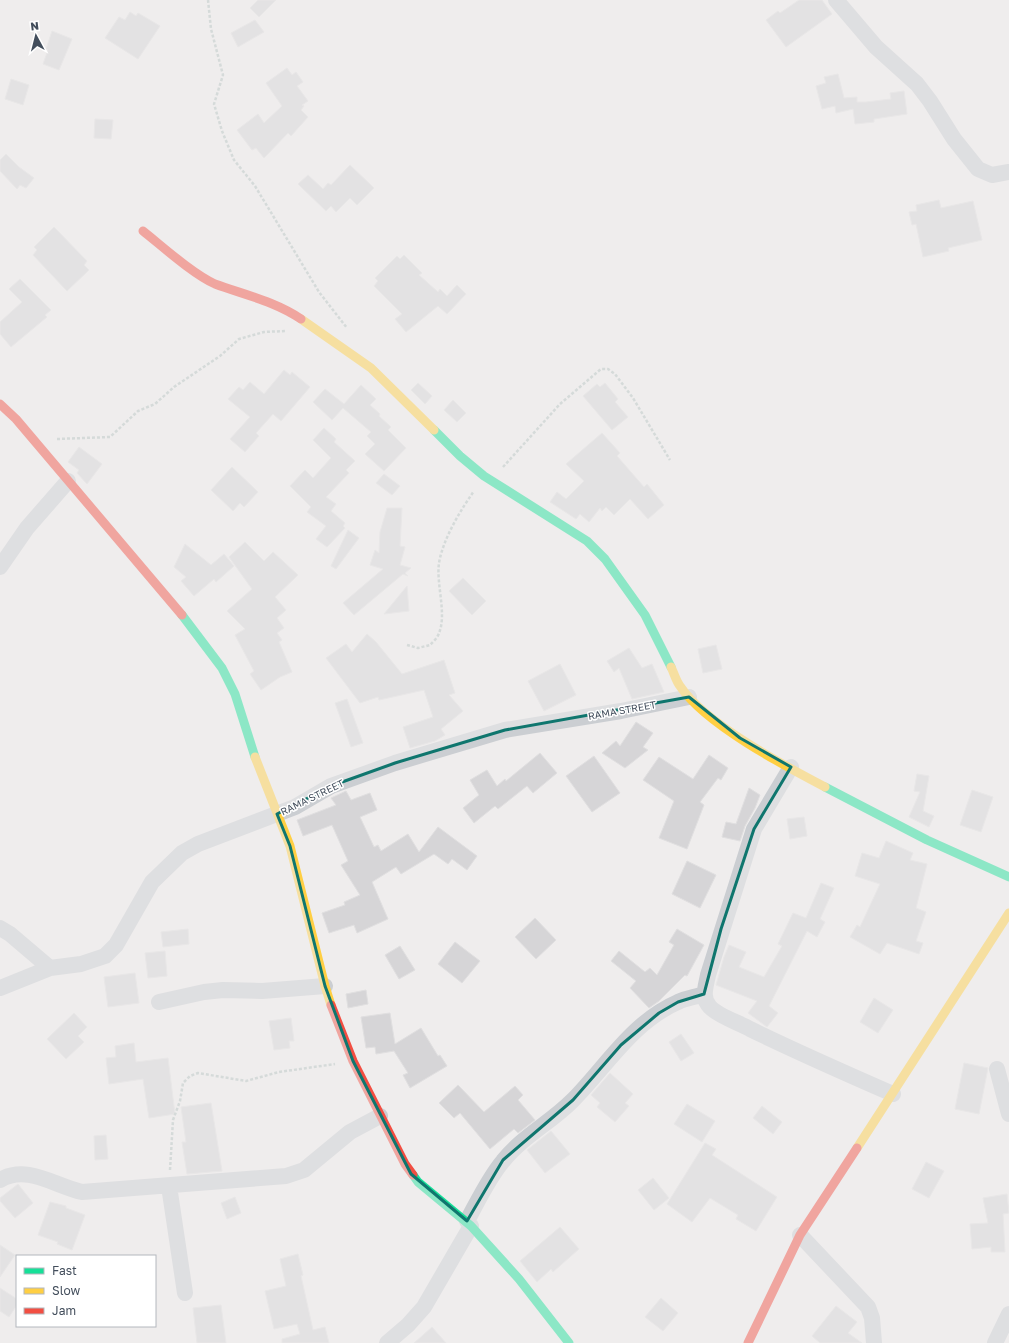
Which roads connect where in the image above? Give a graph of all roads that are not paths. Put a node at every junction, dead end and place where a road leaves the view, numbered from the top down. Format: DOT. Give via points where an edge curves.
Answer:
graph roads {
  1 [pos="836,0"];
  2 [pos="1009,172"];
  3 [pos="143,231"];
  4 [pos="0,404"];
  5 [pos="68,481"];
  6 [pos="0,567"];
  7 [pos="689,698"];
  8 [pos="791,767"];
  9 [pos="277,814"];
  10 [pos="1009,877"];
  11 [pos="1009,913"];
  12 [pos="0,928"];
  13 [pos="50,968"];
  14 [pos="325,986"];
  15 [pos="0,988"];
  16 [pos="704,994"];
  17 [pos="159,1002"];
  18 [pos="997,1070"];
  19 [pos="893,1094"];
  20 [pos="1009,1114"];
  21 [pos="380,1116"];
  22 [pos="0,1180"];
  23 [pos="171,1186"];
  24 [pos="469,1223"];
  25 [pos="800,1235"];
  26 [pos="185,1292"];
  27 [pos="1009,1314"];
  28 [pos="387,1343"];
  29 [pos="569,1343"];
  30 [pos="748,1343"];
  31 [pos="874,1343"];
  32 [pos="995,1343"];
  1 -- 2 [label="street" via="876,47 916,84 978,169 992,175"];
  3 -- 7 [label="street" via="214,283 270,302 290,312 371,368 460,456 487,478 587,541 605,559 645,615 680,686"];
  4 -- 5 [label="street" via="16,419"];
  5 -- 6 [label="street" via="27,528"];
  5 -- 9 [label="street" via="174,604 222,668 235,694 257,765"];
  7 -- 8 [label="street" via="740,738"];
  7 -- 9 [label="street, RAMA STREET" via="505,730 395,763 331,786 296,807"];
  8 -- 10 [label="street" via="926,840"];
  8 -- 16 [label="street" via="754,829 721,929"];
  9 -- 13 [label="street, RAMA STREET" via="198,844 182,853 152,882 116,945 105,956 81,964"];
  9 -- 14 [label="street" via="290,846"];
  11 -- 19 [label="street"];
  12 -- 13 [label="street"];
  13 -- 15 [label="street, RAMA STREET"];
  14 -- 17 [label="street" via="262,991 223,990"];
  14 -- 21 [label="street" via="354,1062"];
  16 -- 19 [label="street" via="710,1008 728,1018"];
  16 -- 24 [label="street" via="678,1002 659,1013 621,1045 556,1117 528,1136 503,1160 483,1190"];
  18 -- 20 [label="street"];
  19 -- 25 [label="street"];
  21 -- 23 [label="street" via="350,1132 304,1170 286,1176"];
  21 -- 24 [label="street" via="411,1174"];
  22 -- 23 [label="street" via="16,1174 34,1175 65,1189 82,1192"];
  23 -- 26 [label="street"];
  24 -- 28 [label="street" via="424,1307"];
  24 -- 29 [label="street" via="524,1285"];
  25 -- 30 [label="street"];
  25 -- 31 [label="street" via="868,1307 872,1318"];
  27 -- 32 [label="street"];
}
